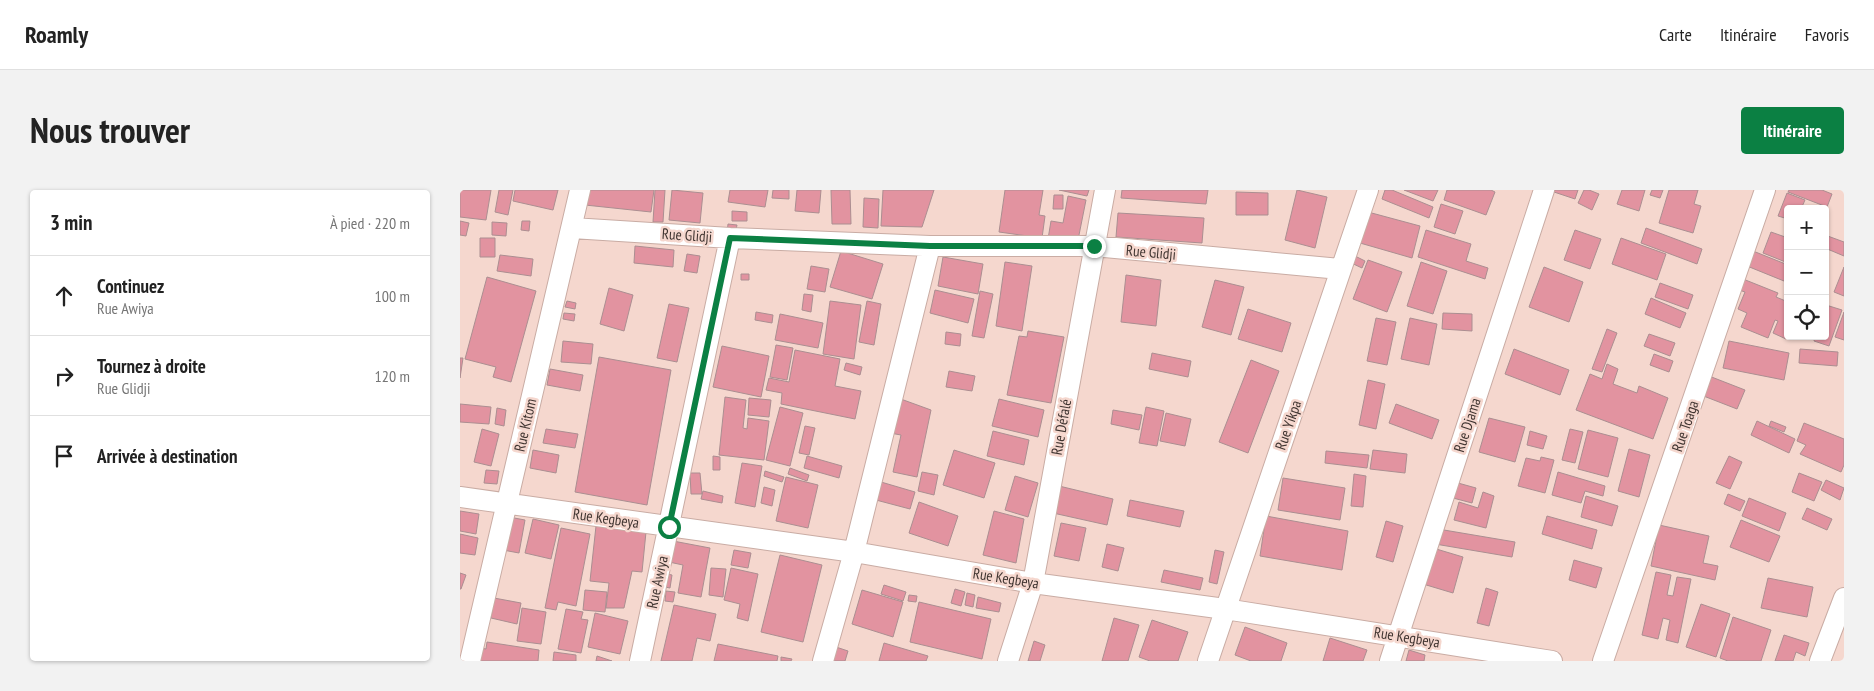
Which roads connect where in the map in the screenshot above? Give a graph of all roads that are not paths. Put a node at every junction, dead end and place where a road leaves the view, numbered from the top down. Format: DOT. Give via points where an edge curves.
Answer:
graph roads {
  1 [pos="580,190"];
  2 [pos="1105,190"];
  3 [pos="1368,190"];
  4 [pos="1544,190"];
  5 [pos="1765,190"];
  6 [pos="572,228"];
  7 [pos="730,238"];
  8 [pos="930,246"];
  9 [pos="1094,246"];
  10 [pos="1340,270"];
  11 [pos="460,497"];
  12 [pos="506,504"];
  13 [pos="669,527"];
  14 [pos="854,552"];
  15 [pos="1032,583"];
  16 [pos="1844,598"];
  17 [pos="1225,610"];
  18 [pos="1398,636"];
  19 [pos="470,661"];
  20 [pos="640,661"];
  21 [pos="823,661"];
  22 [pos="1008,661"];
  23 [pos="1208,661"];
  24 [pos="1390,661"];
  25 [pos="1552,661"];
  26 [pos="1603,661"];
  27 [pos="1820,661"];
  1 -- 6 [label="street, Rue Kitom"];
  2 -- 9 [label="street, Rue Défalé"];
  3 -- 10 [label="street, Rue Yikpa"];
  4 -- 18 [label="street, Rue Djama"];
  5 -- 26 [label="street, Rue Toaga"];
  6 -- 7 [label="street, Rue Glidji"];
  6 -- 12 [label="street, Rue Kitom"];
  7 -- 8 [label="street, Rue Glidji"];
  7 -- 13 [label="street, Rue Awiya"];
  8 -- 9 [label="street, Rue Glidji"];
  8 -- 14 [label="street"];
  9 -- 10 [label="street, Rue Glidji"];
  9 -- 15 [label="street, Rue Défalé"];
  10 -- 17 [label="street, Rue Yikpa"];
  11 -- 12 [label="street, Rue Kegbeya"];
  12 -- 13 [label="street, Rue Kegbeya"];
  12 -- 19 [label="street, Rue Kitom"];
  13 -- 14 [label="street, Rue Kegbeya"];
  13 -- 20 [label="street, Rue Awiya"];
  14 -- 15 [label="street, Rue Kegbeya"];
  14 -- 21 [label="street"];
  15 -- 17 [label="street, Rue Kegbeya"];
  15 -- 22 [label="street, Rue Défalé"];
  16 -- 27 [label="street"];
  17 -- 18 [label="street, Rue Kegbeya"];
  17 -- 23 [label="street, Rue Yikpa"];
  18 -- 24 [label="street, Rue Djama"];
  18 -- 25 [label="street, Rue Kegbeya"];
}
